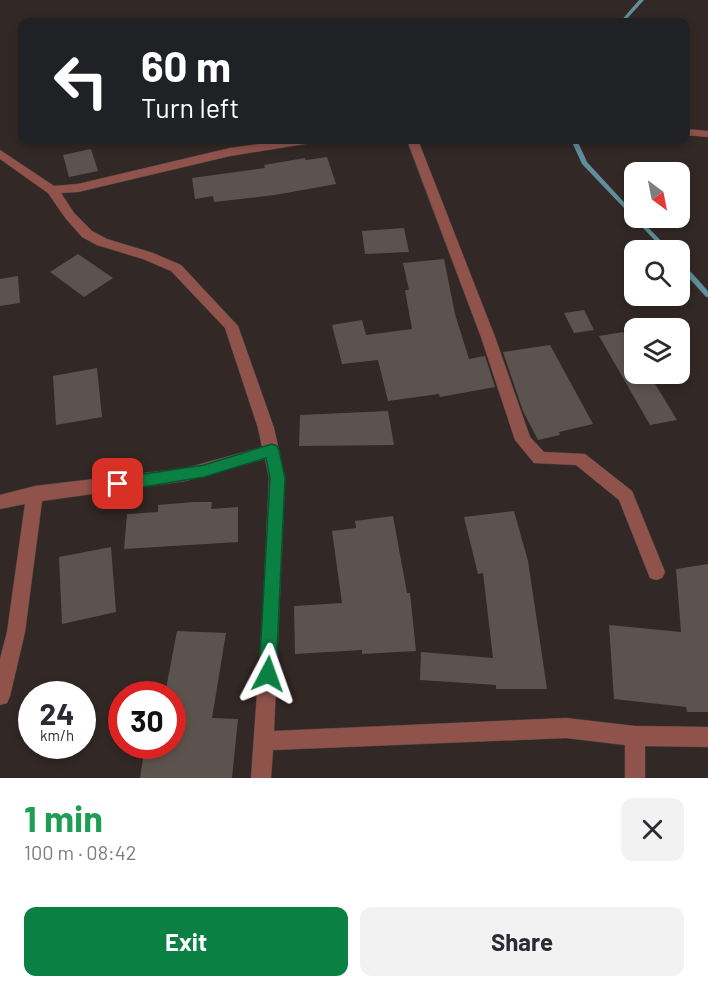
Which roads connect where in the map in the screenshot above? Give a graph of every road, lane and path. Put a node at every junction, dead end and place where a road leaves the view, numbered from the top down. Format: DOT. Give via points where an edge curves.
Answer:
graph roads {
  1 [pos="690,132"];
  2 [pos="708,134"];
  3 [pos="284,144"];
  4 [pos="414,144"];
  5 [pos="0,154"];
  6 [pos="52,190"];
  7 [pos="272,450"];
  8 [pos="35,493"];
  9 [pos="0,502"];
  10 [pos="656,572"];
  11 [pos="0,696"];
  12 [pos="635,736"];
  13 [pos="708,737"];
  14 [pos="263,741"];
  15 [pos="261,778"];
  16 [pos="635,778"];
  1 -- 2 [label="street"];
  3 -- 6 [label="street" via="230,152 78,188"];
  4 -- 10 [label="street" via="523,440 540,458 579,459 626,496"];
  5 -- 6 [label="street"];
  6 -- 7 [label="street" via="87,234 176,268 231,326"];
  7 -- 8 [label="street" via="175,477"];
  7 -- 14 [label="street" via="277,478"];
  8 -- 9 [label="street"];
  8 -- 11 [label="street" via="16,632"];
  12 -- 13 [label="street"];
  12 -- 14 [label="street" via="566,728"];
  12 -- 16 [label="street"];
  14 -- 15 [label="street"];
}
